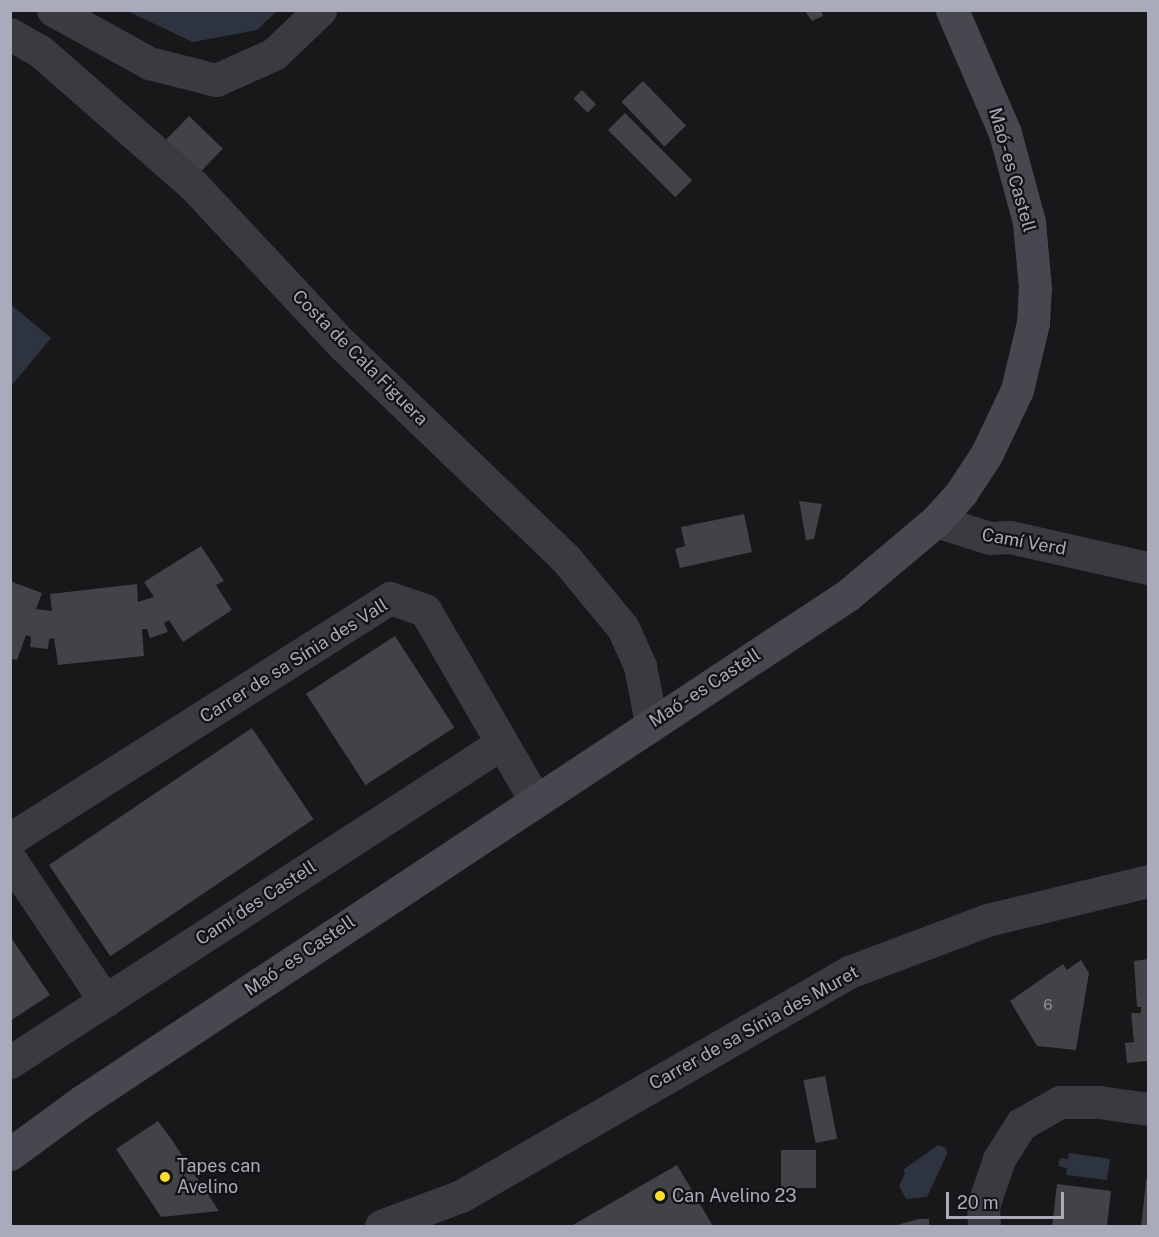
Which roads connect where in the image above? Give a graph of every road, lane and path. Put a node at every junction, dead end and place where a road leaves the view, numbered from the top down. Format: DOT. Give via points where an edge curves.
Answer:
graph roads {
  1 [pos="53,10"];
  2 [pos="320,10"];
  3 [pos="952,10"];
  4 [pos="10,34"];
  5 [pos="936,521"];
  6 [pos="1149,568"];
  7 [pos="651,723"];
  8 [pos="502,743"];
  9 [pos="535,800"];
  10 [pos="10,838"];
  11 [pos="10,859"];
  12 [pos="1149,881"];
  13 [pos="105,1001"];
  14 [pos="10,1062"];
  15 [pos="81,1102"];
  16 [pos="1149,1109"];
  17 [pos="10,1138"];
  18 [pos="10,1154"];
  19 [pos="381,1227"];
  20 [pos="984,1227"];
  1 -- 2 [label="street" via="149,63 216,80 274,54"];
  3 -- 5 [label="main road, Maó - es Castell" via="1005,133 1029,222 1035,288 1026,357 1003,424 961,493"];
  4 -- 7 [label="street, Costa de Cala Figuera" via="40,51 194,186 342,344 566,559 624,628 640,666"];
  5 -- 6 [label="street, Camí Verd" via="990,538 1010,537"];
  5 -- 7 [label="main road, Maó - es Castell" via="848,595"];
  7 -- 9 [label="main road, Maó - es Castell"];
  8 -- 9 [label="street, Carrer de sa Sínia des Vall"];
  8 -- 10 [label="street, Carrer de sa Sínia des Vall" via="425,610 390,598"];
  8 -- 13 [label="street, Camí des Castell"];
  9 -- 15 [label="main road, Maó - es Castell"];
  11 -- 13 [label="street"];
  12 -- 19 [label="street, Carrer de sa Sínia des Muret" via="987,920 849,972 461,1196"];
  13 -- 14 [label="street, Camí des Castell"];
  15 -- 17 [label="street"];
  15 -- 18 [label="main road, Maó - es Castell"];
  16 -- 20 [label="street" via="1099,1102 1060,1102 1021,1124 999,1159 983,1206"];
}
